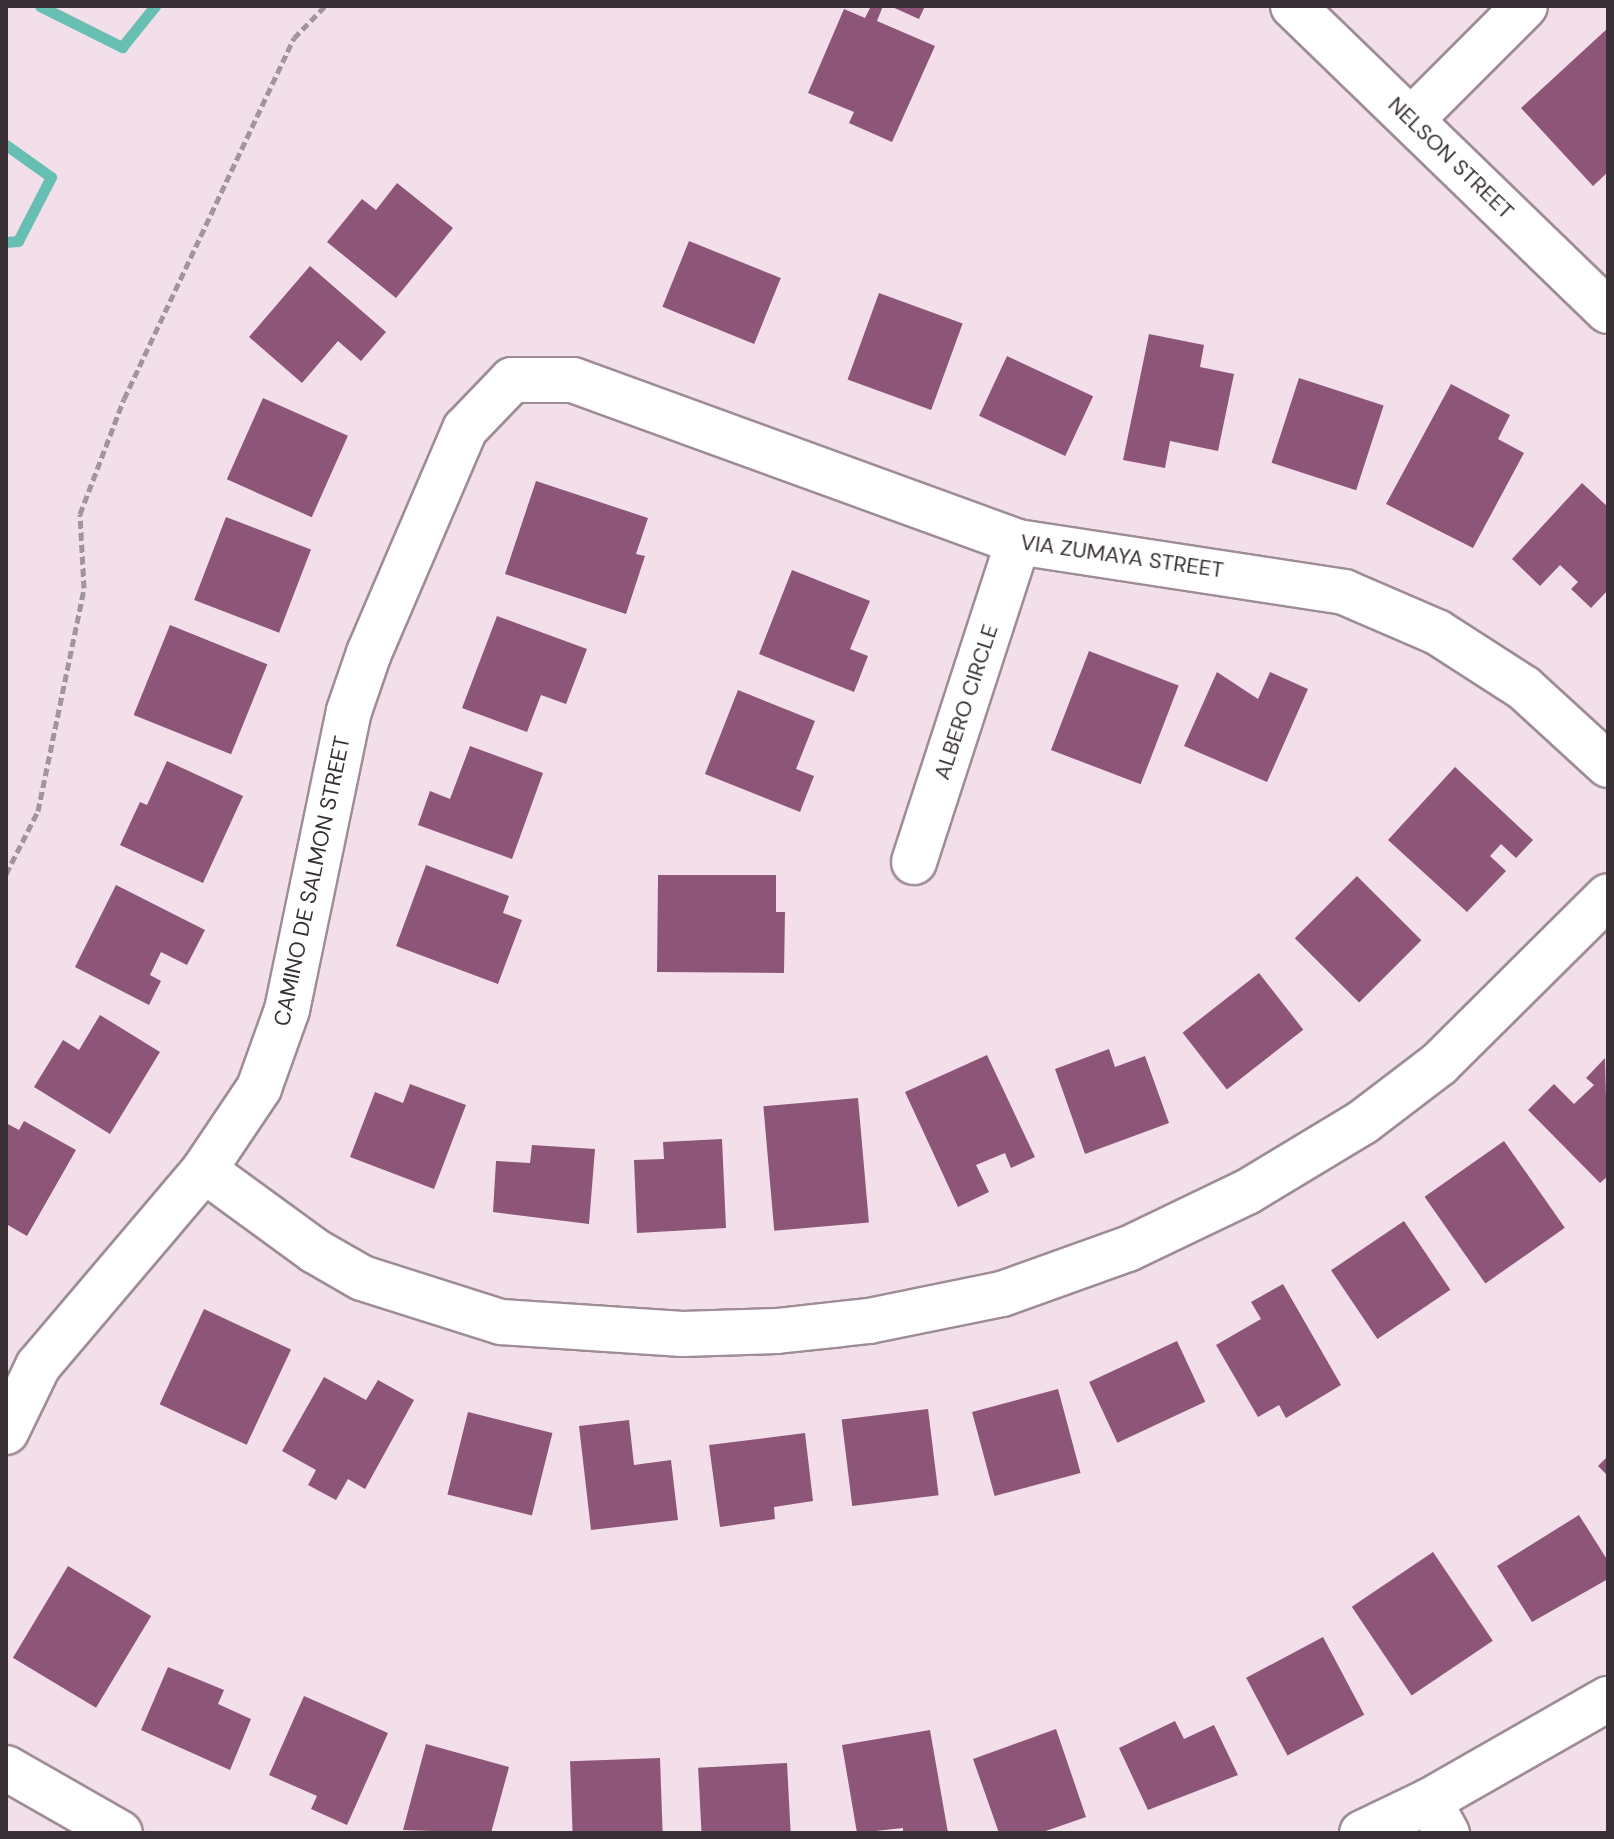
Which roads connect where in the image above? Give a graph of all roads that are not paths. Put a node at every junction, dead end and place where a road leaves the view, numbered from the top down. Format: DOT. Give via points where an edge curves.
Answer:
graph roads {
  1 [pos="1293,6"];
  2 [pos="1525,6"];
  3 [pos="1411,120"];
  4 [pos="1608,311"];
  5 [pos="512,380"];
  6 [pos="1018,542"];
  7 [pos="1608,765"];
  8 [pos="914,862"];
  9 [pos="1608,896"];
  10 [pos="204,1170"];
  11 [pos="6,1432"];
  12 [pos="1608,1699"];
  13 [pos="6,1768"];
  14 [pos="1438,1817"];
  15 [pos="120,1833"];
  16 [pos="1362,1833"];
  1 -- 3 [label="street, NELSON STREET"];
  2 -- 3 [label="street"];
  3 -- 4 [label="street, NELSON STREET"];
  5 -- 6 [label="street, VIA ZUMAYA STREET" via="573,380"];
  5 -- 10 [label="street, CAMINO DE SALMON STREET" via="465,429 369,653 349,711 287,1010 259,1088"];
  6 -- 7 [label="street, VIA ZUMAYA STREET" via="1344,592 1437,632 1524,688"];
  6 -- 8 [label="street, ALBERO CIRCLE"];
  9 -- 10 [label="street" via="1439,1064 1363,1122 1247,1192 1128,1249 1002,1294 869,1321 683,1334 501,1322 362,1278 315,1251"];
  10 -- 11 [label="street, CAMINO DE SALMON STREET" via="38,1366"];
  12 -- 14 [label="street"];
  13 -- 15 [label="street"];
  14 -- 16 [label="street"];
}
